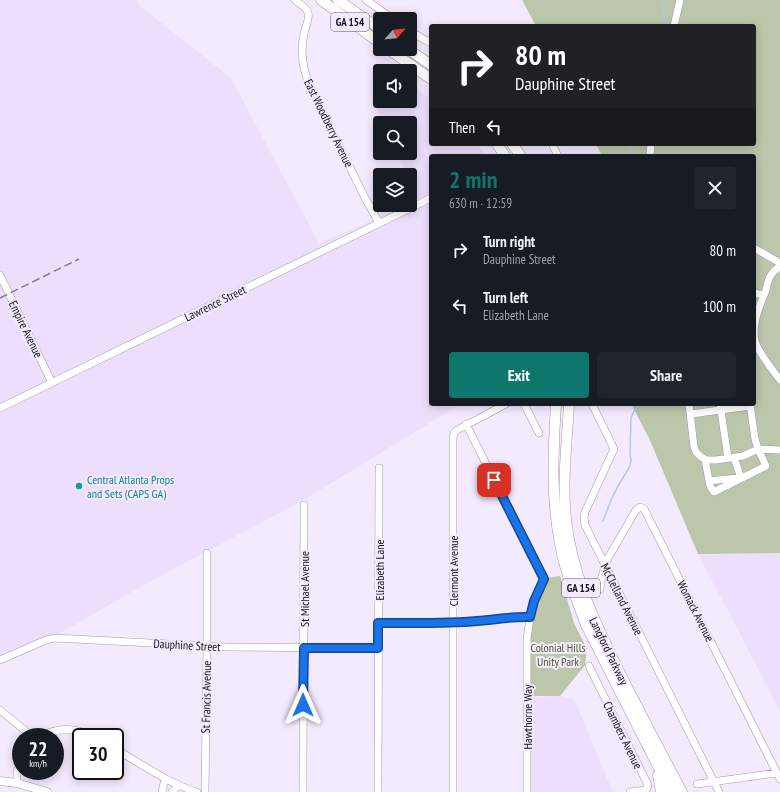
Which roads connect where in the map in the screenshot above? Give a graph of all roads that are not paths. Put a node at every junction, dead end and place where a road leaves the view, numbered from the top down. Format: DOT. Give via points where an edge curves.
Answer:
graph roads {
  1 [pos="295,0"];
  2 [pos="321,0"];
  3 [pos="338,0"];
  4 [pos="366,0"];
  5 [pos="680,0"];
  6 [pos="383,12"];
  7 [pos="373,24"];
  8 [pos="674,24"];
  9 [pos="417,35"];
  10 [pos="373,38"];
  11 [pos="429,42"];
  12 [pos="417,55"];
  13 [pos="398,56"];
  14 [pos="429,64"];
  15 [pos="429,78"];
  16 [pos="429,199"];
  17 [pos="379,223"];
  18 [pos="756,249"];
  19 [pos="780,263"];
  20 [pos="780,267"];
  21 [pos="0,275"];
  22 [pos="756,293"];
  23 [pos="764,294"];
  24 [pos="756,317"];
  25 [pos="756,342"];
  26 [pos="780,380"];
  27 [pos="52,382"];
  28 [pos="502,406"];
  29 [pos="525,406"];
  30 [pos="556,406"];
  31 [pos="569,406"];
  32 [pos="593,406"];
  33 [pos="689,406"];
  34 [pos="736,406"];
  35 [pos="750,406"];
  36 [pos="721,407"];
  37 [pos="0,408"];
  38 [pos="691,414"];
  39 [pos="466,424"];
  40 [pos="539,433"];
  41 [pos="758,449"];
  42 [pos="780,450"];
  43 [pos="731,458"];
  44 [pos="705,459"];
  45 [pos="379,468"];
  46 [pos="742,478"];
  47 [pos="709,481"];
  48 [pos="304,505"];
  49 [pos="207,553"];
  50 [pos="605,566"];
  51 [pos="600,590"];
  52 [pos="530,617"];
  53 [pos="453,622"];
  54 [pos="378,623"];
  55 [pos="207,646"];
  56 [pos="304,648"];
  57 [pos="378,648"];
  58 [pos="0,660"];
  59 [pos="588,666"];
  60 [pos="0,710"];
  61 [pos="22,728"];
  62 [pos="124,754"];
  63 [pos="658,756"];
  64 [pos="779,776"];
  65 [pos="165,779"];
  66 [pos="17,780"];
  67 [pos="0,781"];
  68 [pos="714,782"];
  69 [pos="17,784"];
  70 [pos="697,784"];
  71 [pos="179,785"];
  72 [pos="46,792"];
  73 [pos="162,792"];
  74 [pos="172,792"];
  75 [pos="197,792"];
  76 [pos="205,792"];
  77 [pos="303,792"];
  78 [pos="378,792"];
  79 [pos="452,792"];
  80 [pos="527,792"];
  81 [pos="630,792"];
  82 [pos="661,792"];
  83 [pos="671,792"];
  84 [pos="682,792"];
  85 [pos="687,792"];
  86 [pos="719,792"];
  1 -- 17 [label="street, East Woodberry Avenue" via="308,11 309,17 302,50 306,76"];
  2 -- 10 [label="highway, GA 154"];
  3 -- 7 [label="highway, GA 154"];
  4 -- 6 [label="street"];
  5 -- 8 [label="street"];
  9 -- 11 [label="street"];
  12 -- 14 [label="highway"];
  13 -- 15 [label="highway"];
  16 -- 17 [label="street, Lawrence Street"];
  17 -- 27 [label="street, Lawrence Street"];
  18 -- 19 [label="street"];
  20 -- 23 [label="street" via="770,276"];
  21 -- 27 [label="street, Empire Avenue"];
  22 -- 23 [label="street"];
  23 -- 24 [label="street"];
  25 -- 26 [label="street"];
  27 -- 37 [label="street, Lawrence Street"];
  28 -- 39 [label="street, Clermont Avenue"];
  29 -- 40 [label="street"];
  30 -- 63 [label="highway, Langford Parkway / GA 154" via="553,488 557,528 565,566 586,625"];
  31 -- 63 [label="highway, Langford Parkway / GA 154" via="564,474 566,520 572,554 592,616"];
  32 -- 50 [label="street, McClelland Avenue" via="614,449 584,517 585,525"];
  33 -- 38 [label="street"];
  34 -- 36 [label="street"];
  35 -- 41 [label="street"];
  36 -- 38 [label="street"];
  36 -- 43 [label="street"];
  38 -- 44 [label="street" via="696,452"];
  39 -- 52 [label="street, Hawthorne Way" via="544,579"];
  39 -- 53 [label="street, Clermont Avenue" via="454,433 453,438"];
  41 -- 42 [label="street"];
  41 -- 43 [label="street"];
  41 -- 46 [label="street" via="766,466"];
  43 -- 44 [label="street"];
  43 -- 46 [label="street"];
  44 -- 47 [label="street"];
  45 -- 54 [label="street, Elizabeth Lane"];
  46 -- 47 [label="street"];
  46 -- 47 [label="street" via="714,492"];
  48 -- 56 [label="street, St Michael Avenue"];
  49 -- 55 [label="street, St Francis Avenue"];
  50 -- 51 [label="street"];
  50 -- 64 [label="street, Womack Avenue" via="636,510 642,508"];
  50 -- 68 [label="street, McClelland Avenue"];
  52 -- 53 [label="street"];
  52 -- 80 [label="street, Hawthorne Way" via="527,639"];
  53 -- 54 [label="street"];
  53 -- 79 [label="street, Clermont Avenue"];
  54 -- 57 [label="street, Elizabeth Lane"];
  55 -- 56 [label="street, Dauphine Street"];
  55 -- 58 [label="street, Dauphine Street" via="55,638"];
  55 -- 76 [label="street, St Francis Avenue"];
  56 -- 57 [label="street, Dauphine Street"];
  56 -- 77 [label="street, St Michael Avenue"];
  57 -- 78 [label="street, Elizabeth Lane"];
  59 -- 81 [label="street, Chambers Avenue" via="648,785 645,790"];
  60 -- 61 [label="street"];
  62 -- 65 [label="street"];
  63 -- 82 [label="highway, GA 154"];
  63 -- 83 [label="highway, Langford Parkway"];
  63 -- 84 [label="highway, Langford Parkway"];
  63 -- 85 [label="highway"];
  64 -- 68 [label="street"];
  65 -- 71 [label="street"];
  65 -- 73 [label="street"];
  66 -- 69 [label="street"];
  67 -- 69 [label="main road"];
  68 -- 70 [label="street"];
  68 -- 86 [label="street, McClelland Avenue"];
  69 -- 72 [label="main road"];
  71 -- 74 [label="street"];
  71 -- 75 [label="street"];
}
